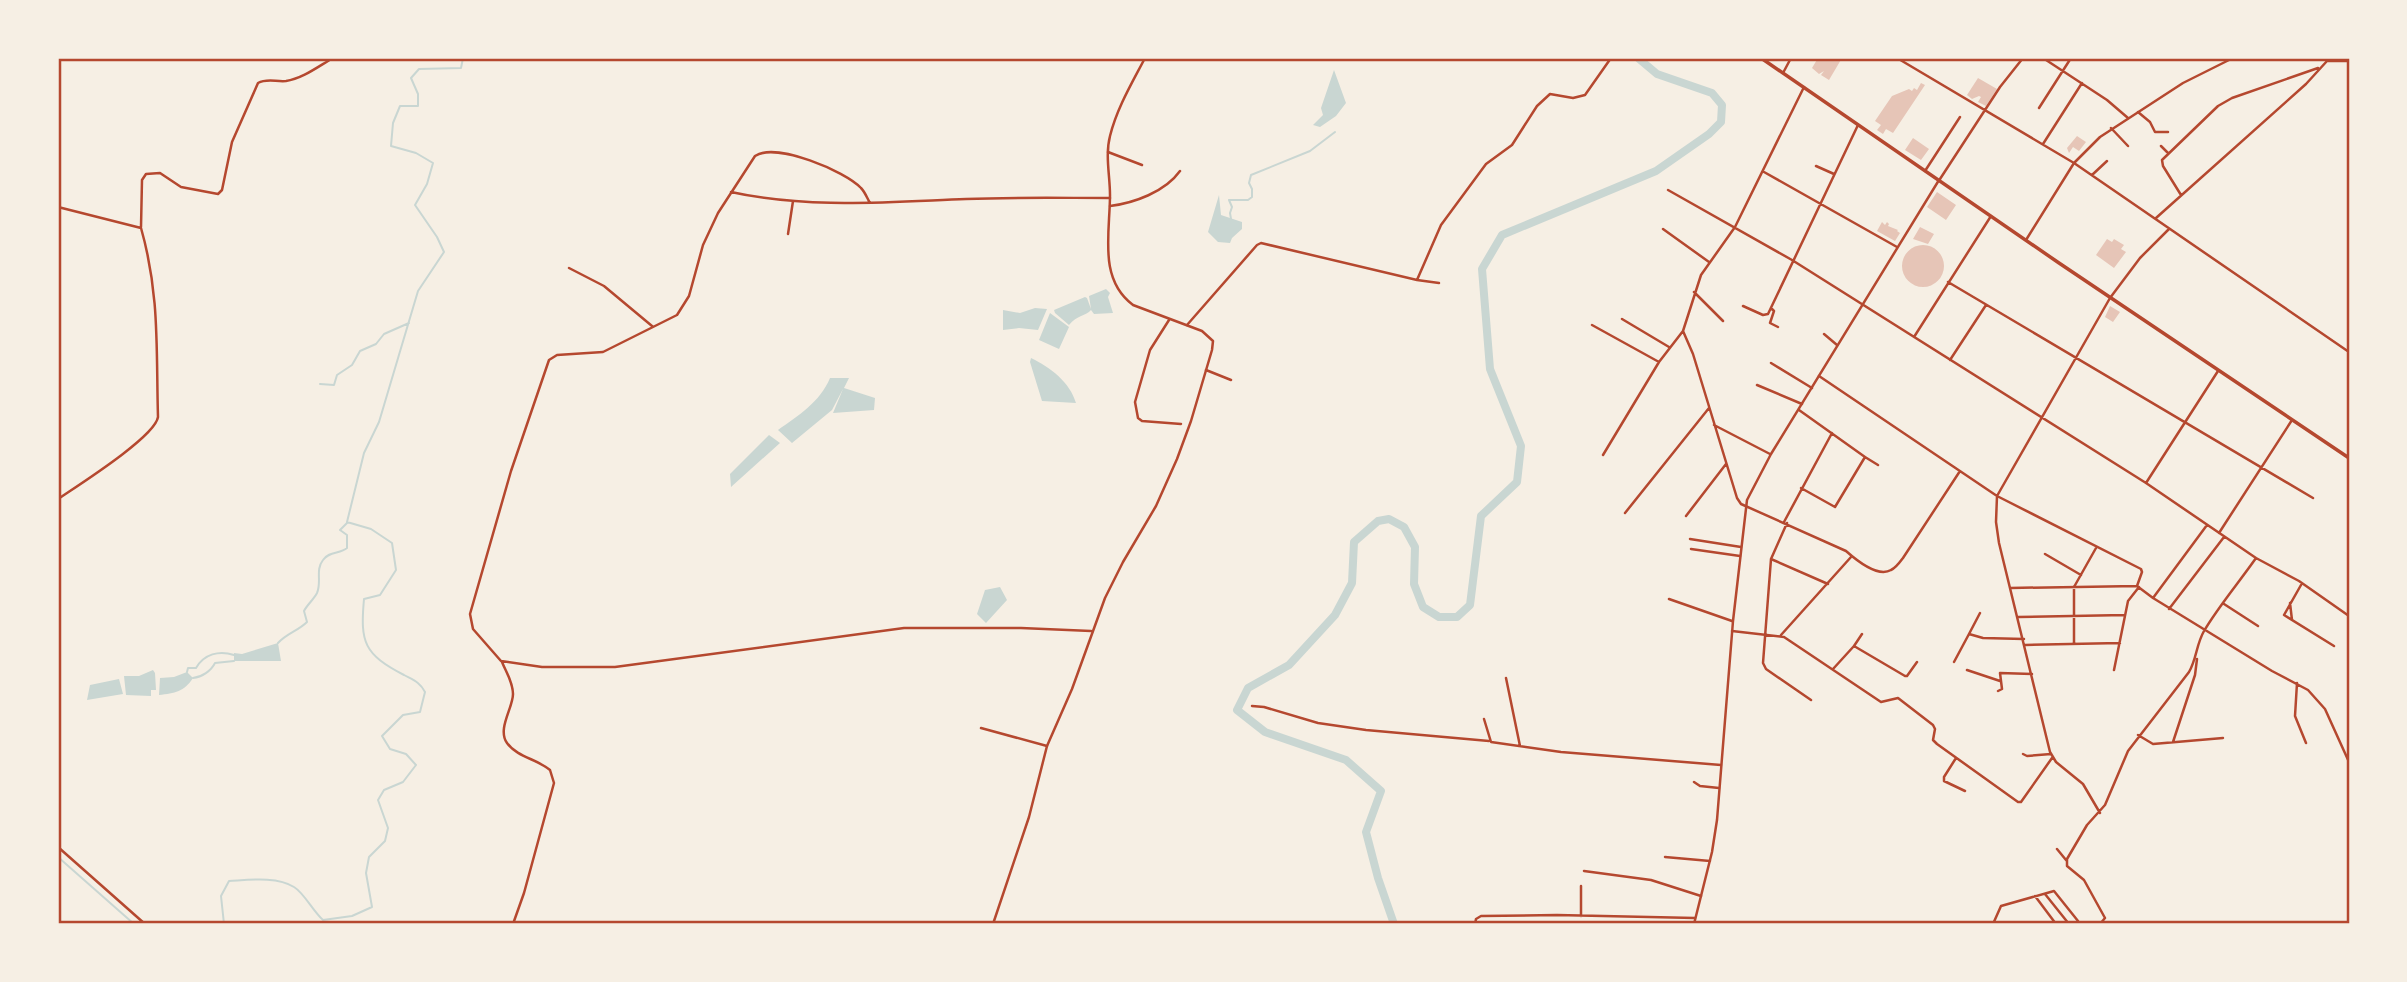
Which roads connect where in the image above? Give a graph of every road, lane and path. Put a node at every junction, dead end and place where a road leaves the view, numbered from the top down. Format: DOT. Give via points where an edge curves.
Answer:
graph roads {
  1 [pos="332,58"];
  2 [pos="1145,58"];
  3 [pos="1611,58"];
  4 [pos="1761,58"];
  5 [pos="1791,58"];
  6 [pos="1897,58"];
  7 [pos="2023,58"];
  8 [pos="2043,58"];
  9 [pos="2071,58"];
  10 [pos="2233,58"];
  11 [pos="2327,59"];
  12 [pos="2349,61"];
  13 [pos="2322,67"];
  14 [pos="2062,70"];
  15 [pos="1783,73"];
  16 [pos="2081,83"];
  17 [pos="1804,87"];
  18 [pos="2039,108"];
  19 [pos="1985,111"];
  20 [pos="2138,112"];
  21 [pos="1960,117"];
  22 [pos="2128,118"];
  23 [pos="1858,125"];
  24 [pos="2111,128"];
  25 [pos="2168,132"];
  26 [pos="2043,144"];
  27 [pos="2128,146"];
  28 [pos="2161,146"];
  29 [pos="1108,152"];
  30 [pos="2169,153"];
  31 [pos="2107,161"];
  32 [pos="2074,163"];
  33 [pos="1142,165"];
  34 [pos="1816,166"];
  35 [pos="1180,171"];
  36 [pos="1925,171"];
  37 [pos="1764,172"];
  38 [pos="1834,174"];
  39 [pos="2092,175"];
  40 [pos="1939,180"];
  41 [pos="1668,190"];
  42 [pos="731,192"];
  43 [pos="2181,195"];
  44 [pos="1110,198"];
  45 [pos="793,201"];
  46 [pos="1821,202"];
  47 [pos="870,203"];
  48 [pos="1109,206"];
  49 [pos="58,207"];
  50 [pos="1992,216"];
  51 [pos="2156,218"];
  52 [pos="1735,227"];
  53 [pos="141,228"];
  54 [pos="1663,229"];
  55 [pos="2169,229"];
  56 [pos="788,234"];
  57 [pos="2026,240"];
  58 [pos="1897,247"];
  59 [pos="1792,261"];
  60 [pos="1709,262"];
  61 [pos="569,268"];
  62 [pos="1417,280"];
  63 [pos="1948,282"];
  64 [pos="1440,283"];
  65 [pos="1694,292"];
  66 [pos="2110,298"];
  67 [pos="1861,304"];
  68 [pos="1986,305"];
  69 [pos="1743,306"];
  70 [pos="1771,308"];
  71 [pos="1622,319"];
  72 [pos="1169,320"];
  73 [pos="1723,321"];
  74 [pos="1187,325"];
  75 [pos="1592,325"];
  76 [pos="652,326"];
  77 [pos="1778,327"];
  78 [pos="1683,331"];
  79 [pos="1824,334"];
  80 [pos="1914,337"];
  81 [pos="1838,345"];
  82 [pos="1669,347"];
  83 [pos="2349,352"];
  84 [pos="2075,358"];
  85 [pos="1950,360"];
  86 [pos="1659,362"];
  87 [pos="1771,363"];
  88 [pos="1206,370"];
  89 [pos="2219,371"];
  90 [pos="1819,376"];
  91 [pos="1231,380"];
  92 [pos="1757,385"];
  93 [pos="1812,388"];
  94 [pos="1802,404"];
  95 [pos="1709,408"];
  96 [pos="1799,410"];
  97 [pos="2040,417"];
  98 [pos="2292,421"];
  99 [pos="2186,422"];
  100 [pos="1181,424"];
  101 [pos="1714,425"];
  102 [pos="1832,433"];
  103 [pos="1771,454"];
  104 [pos="1603,455"];
  105 [pos="1865,457"];
  106 [pos="2349,458"];
  107 [pos="1726,464"];
  108 [pos="1878,465"];
  109 [pos="2261,467"];
  110 [pos="1960,471"];
  111 [pos="2146,483"];
  112 [pos="1801,488"];
  113 [pos="1997,496"];
  114 [pos="2313,498"];
  115 [pos="58,499"];
  116 [pos="1746,506"];
  117 [pos="1625,513"];
  118 [pos="1686,516"];
  119 [pos="1786,523"];
  120 [pos="2207,525"];
  121 [pos="2219,533"];
  122 [pos="2224,537"];
  123 [pos="1690,539"];
  124 [pos="1741,547"];
  125 [pos="2096,548"];
  126 [pos="1691,549"];
  127 [pos="2045,554"];
  128 [pos="1740,556"];
  129 [pos="1852,557"];
  130 [pos="2256,558"];
  131 [pos="1771,559"];
  132 [pos="2081,575"];
  133 [pos="2302,583"];
  134 [pos="1828,584"];
  135 [pos="2138,586"];
  136 [pos="2074,587"];
  137 [pos="2010,588"];
  138 [pos="2153,598"];
  139 [pos="1669,599"];
  140 [pos="2290,603"];
  141 [pos="2224,604"];
  142 [pos="2169,609"];
  143 [pos="1980,613"];
  144 [pos="2125,615"];
  145 [pos="2074,616"];
  146 [pos="2349,616"];
  147 [pos="2018,617"];
  148 [pos="2292,620"];
  149 [pos="1733,621"];
  150 [pos="2258,626"];
  151 [pos="2205,630"];
  152 [pos="1091,631"];
  153 [pos="1732,631"];
  154 [pos="1766,634"];
  155 [pos="1862,634"];
  156 [pos="1969,634"];
  157 [pos="1780,635"];
  158 [pos="2024,639"];
  159 [pos="2120,643"];
  160 [pos="2074,644"];
  161 [pos="2025,645"];
  162 [pos="1854,646"];
  163 [pos="2334,646"];
  164 [pos="2197,659"];
  165 [pos="501,661"];
  166 [pos="1917,662"];
  167 [pos="1954,662"];
  168 [pos="1833,669"];
  169 [pos="1967,670"];
  170 [pos="2114,670"];
  171 [pos="2032,674"];
  172 [pos="1506,678"];
  173 [pos="2000,681"];
  174 [pos="2297,683"];
  175 [pos="1998,691"];
  176 [pos="1811,700"];
  177 [pos="1252,706"];
  178 [pos="1483,719"];
  179 [pos="981,728"];
  180 [pos="2138,736"];
  181 [pos="2223,738"];
  182 [pos="1489,741"];
  183 [pos="2173,742"];
  184 [pos="2306,743"];
  185 [pos="1047,746"];
  186 [pos="1520,746"];
  187 [pos="2023,754"];
  188 [pos="2052,756"];
  189 [pos="1956,758"];
  190 [pos="2349,762"];
  191 [pos="1721,765"];
  192 [pos="1694,782"];
  193 [pos="1719,789"];
  194 [pos="1965,791"];
  195 [pos="2100,813"];
  196 [pos="58,847"];
  197 [pos="2057,849"];
  198 [pos="1665,857"];
  199 [pos="2066,860"];
  200 [pos="1710,861"];
  201 [pos="1584,871"];
  202 [pos="1581,886"];
  203 [pos="2045,894"];
  204 [pos="1701,896"];
  205 [pos="2035,896"];
  206 [pos="1581,916"];
  207 [pos="1696,918"];
  208 [pos="145,924"];
  209 [pos="513,924"];
  210 [pos="993,924"];
  211 [pos="1475,924"];
  212 [pos="1694,924"];
  213 [pos="1993,924"];
  214 [pos="2056,924"];
  215 [pos="2069,924"];
  216 [pos="2078,924"];
  217 [pos="2100,924"];
  1 -- 53 [label="street" via="303,75 258,83 232,142 218,194 181,187 160,173 144,176"];
  2 -- 29 [label="street" via="1121,105"];
  3 -- 62 [label="street" via="1586,95 1545,97 1512,145 1486,164 1441,225"];
  4 -- 15 [label="highway"];
  5 -- 15 [label="street"];
  6 -- 19 [label="street"];
  7 -- 19 [label="street"];
  8 -- 14 [label="street"];
  9 -- 14 [label="street"];
  10 -- 20 [label="street"];
  11 -- 12 [label="street"];
  11 -- 13 [label="street"];
  13 -- 30 [label="street" via="2232,98"];
  13 -- 43 [label="street"];
  14 -- 16 [label="street"];
  14 -- 18 [label="street"];
  15 -- 17 [label="highway"];
  16 -- 22 [label="street"];
  16 -- 26 [label="street"];
  17 -- 23 [label="highway"];
  17 -- 37 [label="street"];
  19 -- 26 [label="street"];
  19 -- 40 [label="street"];
  20 -- 22 [label="street"];
  20 -- 25 [label="street" via="2155,132"];
  21 -- 36 [label="street"];
  22 -- 24 [label="street"];
  23 -- 36 [label="highway"];
  23 -- 38 [label="street"];
  24 -- 27 [label="street"];
  24 -- 32 [label="street"];
  26 -- 32 [label="street"];
  28 -- 30 [label="street"];
  29 -- 33 [label="street"];
  29 -- 44 [label="street"];
  30 -- 43 [label="street" via="2161,163"];
  31 -- 39 [label="street"];
  32 -- 39 [label="street"];
  32 -- 57 [label="street"];
  34 -- 38 [label="street"];
  35 -- 48 [label="street" via="1159,189"];
  36 -- 40 [label="highway"];
  37 -- 46 [label="street"];
  37 -- 52 [label="street"];
  38 -- 46 [label="street"];
  39 -- 51 [label="street"];
  40 -- 50 [label="highway"];
  40 -- 58 [label="street"];
  41 -- 52 [label="street"];
  42 -- 45 [label="street"];
  42 -- 47 [label="street" via="755,156 777,151 849,180"];
  42 -- 76 [label="street" via="704,245 682,309"];
  43 -- 51 [label="street"];
  44 -- 47 [label="street"];
  44 -- 48 [label="street"];
  45 -- 47 [label="street"];
  45 -- 56 [label="street"];
  46 -- 58 [label="street"];
  46 -- 59 [label="street"];
  48 -- 72 [label="street" via="1109,260 1118,290 1133,305"];
  49 -- 53 [label="street"];
  50 -- 57 [label="highway"];
  50 -- 63 [label="street"];
  51 -- 55 [label="street"];
  52 -- 59 [label="street"];
  52 -- 60 [label="street"];
  53 -- 115 [label="street" via="155,291 158,421 129,449"];
  54 -- 60 [label="street"];
  55 -- 66 [label="street"];
  55 -- 83 [label="street"];
  57 -- 66 [label="highway"];
  58 -- 67 [label="street"];
  59 -- 67 [label="street"];
  59 -- 70 [label="street"];
  60 -- 65 [label="street"];
  61 -- 76 [label="street" via="604,286"];
  62 -- 64 [label="street"];
  62 -- 74 [label="street" via="1261,243"];
  63 -- 68 [label="street"];
  63 -- 80 [label="street"];
  65 -- 73 [label="street"];
  65 -- 78 [label="street"];
  66 -- 84 [label="street"];
  66 -- 89 [label="highway"];
  67 -- 80 [label="street"];
  67 -- 81 [label="street"];
  68 -- 84 [label="street"];
  68 -- 85 [label="street"];
  69 -- 70 [label="street" via="1766,316"];
  70 -- 77 [label="street" via="1769,323"];
  71 -- 82 [label="street"];
  72 -- 74 [label="street"];
  72 -- 100 [label="street" via="1150,350 1135,402 1142,421"];
  74 -- 88 [label="street" via="1213,341"];
  75 -- 86 [label="street"];
  76 -- 165 [label="street" via="603,352 557,355 546,366 470,614 473,629"];
  78 -- 82 [label="street"];
  78 -- 95 [label="street"];
  79 -- 81 [label="street"];
  80 -- 85 [label="street"];
  81 -- 90 [label="street"];
  82 -- 86 [label="street"];
  84 -- 97 [label="street"];
  84 -- 99 [label="street"];
  85 -- 97 [label="street"];
  86 -- 104 [label="street"];
  87 -- 93 [label="street"];
  88 -- 91 [label="street"];
  88 -- 152 [label="street" via="1172,471 1122,562"];
  89 -- 98 [label="highway"];
  89 -- 99 [label="street"];
  90 -- 93 [label="street"];
  90 -- 110 [label="street"];
  92 -- 94 [label="street"];
  93 -- 94 [label="street"];
  94 -- 96 [label="street"];
  95 -- 101 [label="street"];
  95 -- 117 [label="street"];
  96 -- 102 [label="street"];
  96 -- 103 [label="street"];
  97 -- 111 [label="street"];
  97 -- 113 [label="street"];
  98 -- 106 [label="highway"];
  98 -- 109 [label="street"];
  99 -- 109 [label="street"];
  99 -- 111 [label="street"];
  101 -- 103 [label="street"];
  101 -- 107 [label="street"];
  102 -- 105 [label="street"];
  102 -- 112 [label="street"];
  103 -- 116 [label="street"];
  105 -- 108 [label="street"];
  105 -- 112 [label="street" via="1835,507"];
  107 -- 116 [label="street" via="1737,498"];
  107 -- 118 [label="street"];
  109 -- 114 [label="street"];
  109 -- 121 [label="street"];
  110 -- 113 [label="street"];
  110 -- 129 [label="street" via="1921,535 1892,570 1877,571"];
  111 -- 120 [label="street"];
  112 -- 119 [label="street"];
  113 -- 125 [label="street"];
  113 -- 137 [label="street" via="1996,522"];
  116 -- 119 [label="street"];
  116 -- 124 [label="street"];
  119 -- 129 [label="street"];
  119 -- 131 [label="street"];
  120 -- 121 [label="street"];
  120 -- 138 [label="street"];
  121 -- 122 [label="street"];
  122 -- 130 [label="street"];
  122 -- 142 [label="street"];
  123 -- 124 [label="street"];
  124 -- 128 [label="street"];
  125 -- 132 [label="street"];
  125 -- 135 [label="street" via="2141,569"];
  126 -- 128 [label="street"];
  127 -- 132 [label="street"];
  128 -- 149 [label="street"];
  129 -- 134 [label="street"];
  130 -- 133 [label="street"];
  130 -- 141 [label="street"];
  131 -- 134 [label="street"];
  131 -- 154 [label="street"];
  132 -- 136 [label="street"];
  133 -- 140 [label="street"];
  133 -- 146 [label="street"];
  134 -- 157 [label="street"];
  135 -- 136 [label="street"];
  135 -- 138 [label="street"];
  135 -- 144 [label="street"];
  136 -- 137 [label="street"];
  136 -- 145 [label="street"];
  137 -- 147 [label="street"];
  138 -- 142 [label="street"];
  139 -- 149 [label="street"];
  140 -- 148 [label="street"];
  140 -- 148 [label="street" via="2283,614"];
  141 -- 150 [label="street"];
  141 -- 151 [label="street"];
  142 -- 151 [label="street"];
  143 -- 156 [label="street"];
  144 -- 145 [label="street"];
  144 -- 159 [label="street"];
  145 -- 147 [label="street"];
  145 -- 160 [label="street"];
  147 -- 158 [label="street"];
  148 -- 163 [label="street"];
  149 -- 153 [label="street"];
  151 -- 164 [label="street"];
  151 -- 174 [label="street"];
  152 -- 165 [label="street" via="927,627 615,667 542,667"];
  152 -- 185 [label="street"];
  153 -- 154 [label="street"];
  153 -- 191 [label="street"];
  154 -- 157 [label="street"];
  154 -- 176 [label="street" via="1764,667"];
  155 -- 162 [label="street"];
  156 -- 158 [label="street"];
  156 -- 167 [label="street"];
  157 -- 168 [label="street"];
  158 -- 161 [label="street"];
  159 -- 160 [label="street"];
  159 -- 170 [label="street"];
  160 -- 161 [label="street"];
  161 -- 171 [label="street"];
  162 -- 166 [label="street" via="1905,676"];
  162 -- 168 [label="street"];
  164 -- 180 [label="street"];
  164 -- 183 [label="street"];
  165 -- 209 [label="street" via="513,696 505,737 514,749 550,770 554,783"];
  168 -- 189 [label="street" via="1881,702 1898,698 1916,711 1935,727 1933,740"];
  169 -- 173 [label="street"];
  171 -- 173 [label="street" via="2000,673"];
  171 -- 188 [label="street"];
  172 -- 186 [label="street"];
  173 -- 175 [label="street" via="2002,689"];
  174 -- 184 [label="street" via="2295,716"];
  174 -- 190 [label="street" via="2325,709"];
  177 -- 182 [label="street" via="1318,723"];
  178 -- 182 [label="street"];
  179 -- 185 [label="street"];
  180 -- 183 [label="street" via="2149,743"];
  180 -- 195 [label="street"];
  181 -- 183 [label="street"];
  182 -- 186 [label="street"];
  185 -- 210 [label="street"];
  186 -- 191 [label="street"];
  187 -- 188 [label="street"];
  188 -- 189 [label="street" via="2019,802"];
  188 -- 195 [label="street" via="2083,784"];
  189 -- 194 [label="street" via="1944,781"];
  191 -- 193 [label="street"];
  192 -- 193 [label="street"];
  193 -- 200 [label="street"];
  195 -- 199 [label="street"];
  196 -- 208 [label="street"];
  197 -- 199 [label="street"];
  198 -- 200 [label="street"];
  199 -- 217 [label="street" via="2084,880 2105,918"];
  200 -- 204 [label="street"];
  201 -- 204 [label="street" via="1651,880"];
  202 -- 206 [label="street"];
  203 -- 205 [label="street"];
  203 -- 215 [label="street"];
  203 -- 216 [label="street" via="2055,891"];
  204 -- 207 [label="street"];
  205 -- 213 [label="street" via="2000,907"];
  205 -- 214 [label="street"];
  206 -- 207 [label="street"];
  206 -- 211 [label="street" via="1481,916"];
  207 -- 212 [label="street"];
}
